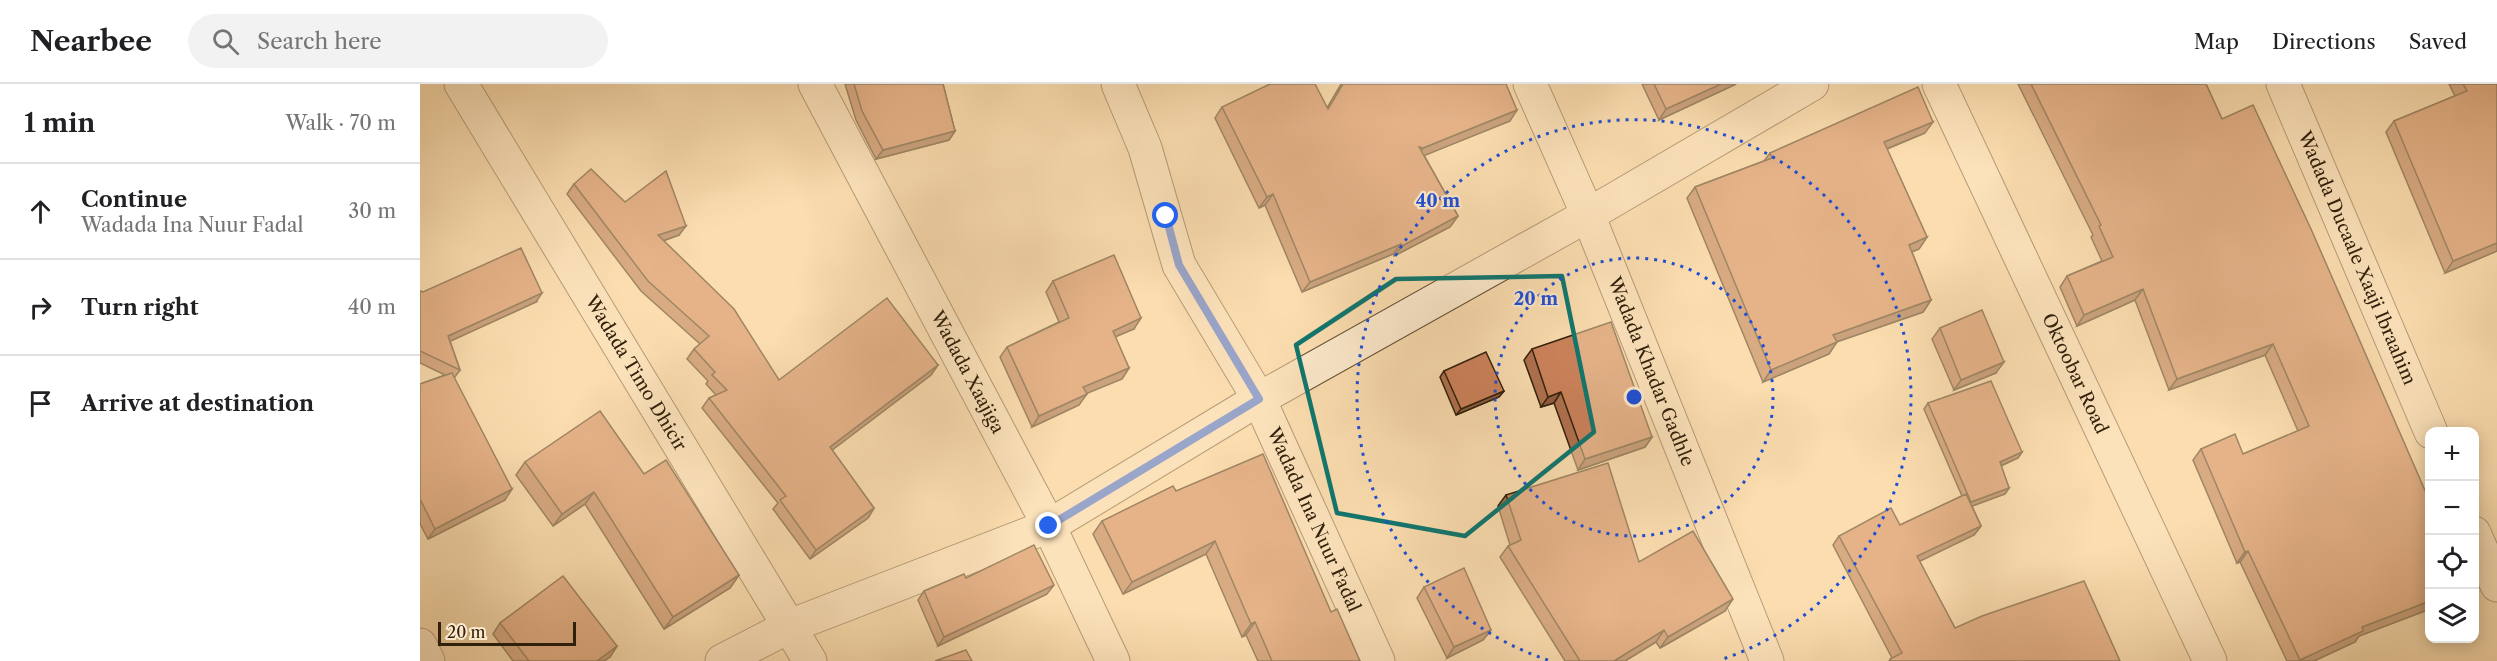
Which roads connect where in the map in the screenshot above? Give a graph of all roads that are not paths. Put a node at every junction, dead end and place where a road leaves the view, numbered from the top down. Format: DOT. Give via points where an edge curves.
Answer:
graph roads {
  1 [pos="462,84"];
  2 [pos="815,84"];
  3 [pos="1118,84"];
  4 [pos="1530,84"];
  5 [pos="1812,84"];
  6 [pos="1939,84"];
  7 [pos="2283,84"];
  8 [pos="1588,215"];
  9 [pos="1259,399"];
  10 [pos="2429,427"];
  11 [pos="1049,526"];
  12 [pos="2476,535"];
  13 [pos="2497,585"];
  14 [pos="790,626"];
  15 [pos="420,645"];
  16 [pos="428,661"];
  17 [pos="722,661"];
  18 [pos="810,661"];
  19 [pos="1113,661"];
  20 [pos="1378,661"];
  21 [pos="1767,661"];
  22 [pos="2210,661"];
  1 -- 14 [label="street, Wadada Timo Dhicir"];
  2 -- 11 [label="street, Wadada Xaajiga"];
  3 -- 9 [label="street, Wadada Ina Nuur Fadal" via="1145,148 1179,265"];
  4 -- 8 [label="street, Wadada Khadar Gadhle"];
  5 -- 8 [label="street"];
  6 -- 22 [label="street, Oktoobar Road"];
  7 -- 10 [label="street, Wadada Ducaale Xaaji Ibraahim"];
  8 -- 9 [label="street"];
  8 -- 21 [label="street, Wadada Khadar Gadhle"];
  9 -- 11 [label="street"];
  9 -- 20 [label="street, Wadada Ina Nuur Fadal"];
  11 -- 14 [label="street"];
  11 -- 19 [label="street, Wadada Xaajiga"];
  12 -- 13 [label="street"];
  14 -- 17 [label="street"];
  14 -- 18 [label="street, Wadada Timo Dhicir"];
  15 -- 16 [label="street"];
}
